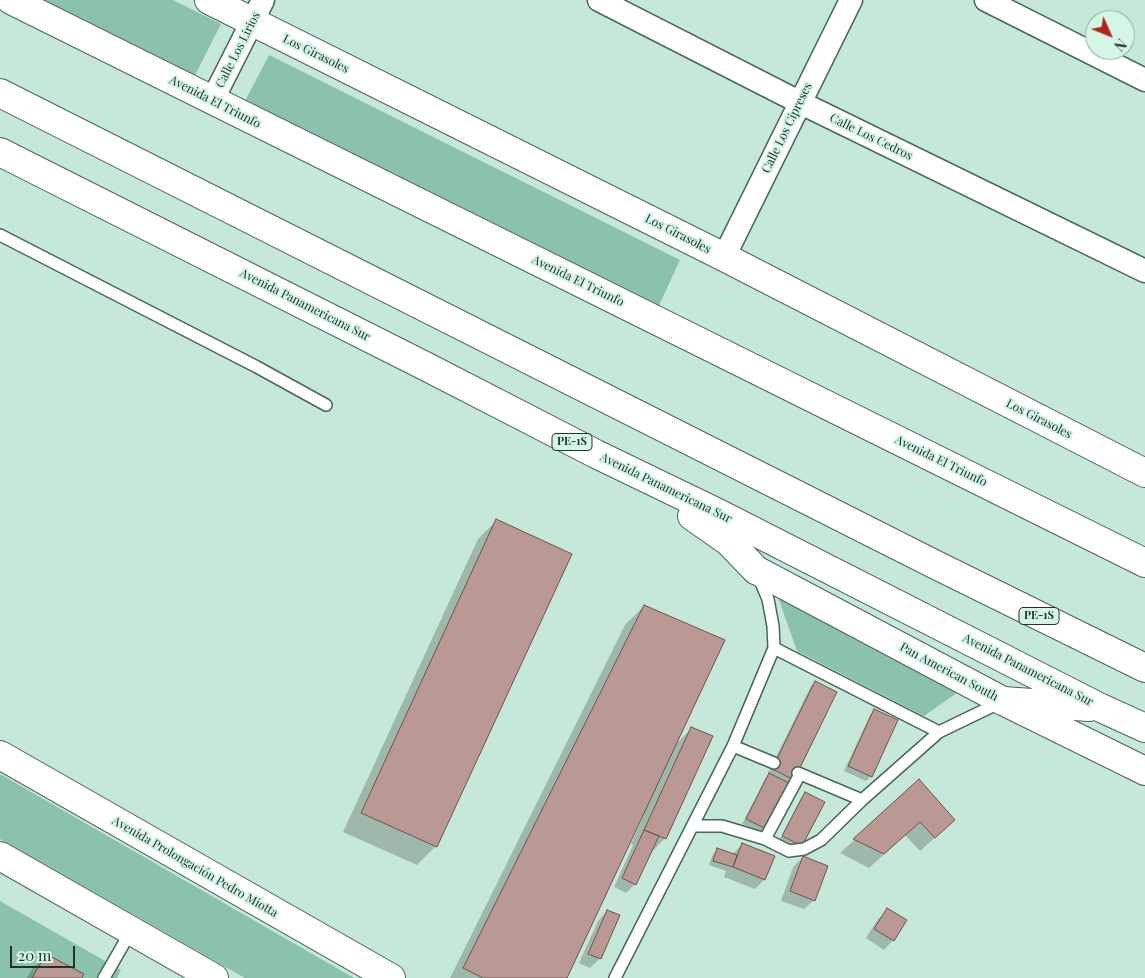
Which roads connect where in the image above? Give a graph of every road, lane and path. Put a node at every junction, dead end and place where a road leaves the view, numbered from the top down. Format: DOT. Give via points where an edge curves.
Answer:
graph roads {
  1 [pos="11,0"];
  2 [pos="210,0"];
  3 [pos="599,0"];
  4 [pos="851,0"];
  5 [pos="986,0"];
  6 [pos="257,11"];
  7 [pos="1145,80"];
  8 [pos="0,93"];
  9 [pos="212,101"];
  10 [pos="799,102"];
  11 [pos="0,152"];
  12 [pos="0,235"];
  13 [pos="724,257"];
  14 [pos="1145,271"];
  15 [pos="326,405"];
  16 [pos="596,454"];
  17 [pos="1145,473"];
  18 [pos="1145,563"];
  19 [pos="934,564"];
  20 [pos="756,570"];
  21 [pos="1111,638"];
  22 [pos="774,648"];
  23 [pos="1145,668"];
  24 [pos="1003,701"];
  25 [pos="1101,708"];
  26 [pos="1145,728"];
  27 [pos="939,732"];
  28 [pos="733,746"];
  29 [pos="0,755"];
  30 [pos="774,763"];
  31 [pos="1145,770"];
  32 [pos="862,800"];
  33 [pos="693,826"];
  34 [pos="765,839"];
  35 [pos="0,856"];
  36 [pos="131,931"];
  37 [pos="104,978"];
  38 [pos="214,978"];
  39 [pos="391,978"];
  40 [pos="615,978"];
  1 -- 9 [label="main road, Avenida El Triunfo"];
  2 -- 6 [label="main road, Los Girasoles"];
  3 -- 10 [label="street, Calle Los Cedros"];
  4 -- 10 [label="street, Calle Los Cipreses"];
  5 -- 7 [label="street"];
  6 -- 9 [label="street, Calle Los Lirios"];
  6 -- 13 [label="main road, Los Girasoles"];
  8 -- 19 [label="main road, PE-1S"];
  9 -- 18 [label="main road, Avenida El Triunfo"];
  10 -- 13 [label="street, Calle Los Cipreses"];
  10 -- 14 [label="street, Calle Los Cedros"];
  11 -- 16 [label="main road, Avenida Panamericana Sur / PE-1S"];
  12 -- 15 [label="lane"];
  13 -- 17 [label="main road, Los Girasoles"];
  16 -- 20 [label="main road, Pan American South" via="729,542"];
  16 -- 25 [label="main road, Avenida Panamericana Sur / PE-1S"];
  19 -- 21 [label="lane"];
  19 -- 23 [label="main road, PE-1S"];
  20 -- 22 [label="lane" via="768,599"];
  20 -- 24 [label="main road, Pan American South"];
  22 -- 27 [label="lane"];
  22 -- 28 [label="lane"];
  24 -- 25 [label="main road"];
  24 -- 27 [label="lane"];
  24 -- 31 [label="main road, Pan American South"];
  25 -- 26 [label="main road, Avenida Panamericana Sur / PE-1S"];
  27 -- 32 [label="lane"];
  28 -- 30 [label="lane"];
  28 -- 33 [label="lane"];
  29 -- 39 [label="main road, Avenida Prolongación Pedro Miotta"];
  32 -- 34 [label="lane" via="822,840 804,849 788,851"];
  32 -- 34 [label="lane" via="799,774"];
  33 -- 34 [label="lane" via="722,826"];
  33 -- 40 [label="lane"];
  35 -- 36 [label="main road"];
  36 -- 37 [label="lane"];
  36 -- 38 [label="main road"];
}
